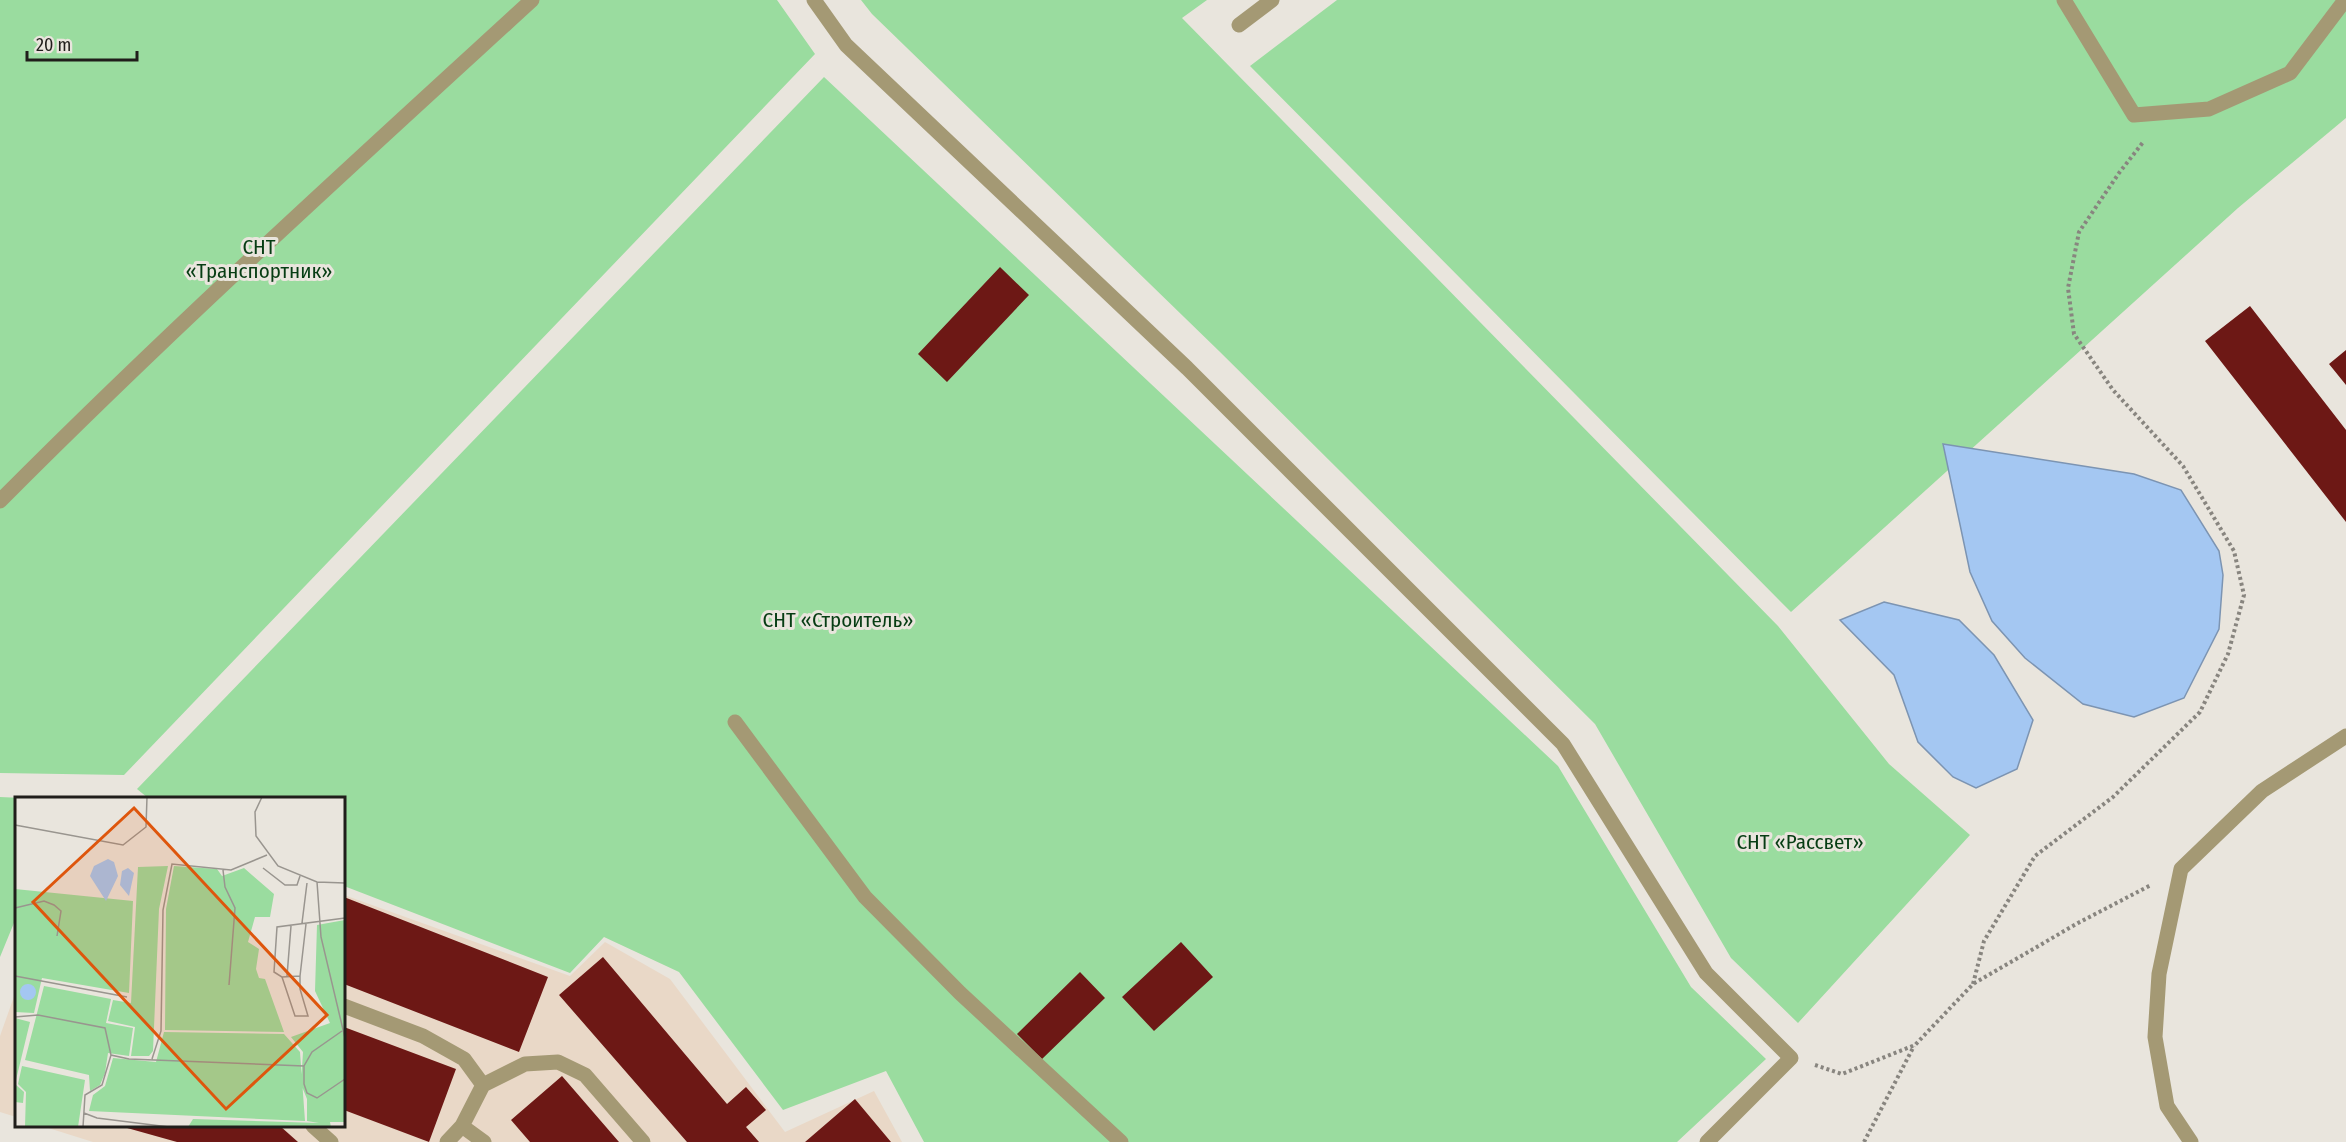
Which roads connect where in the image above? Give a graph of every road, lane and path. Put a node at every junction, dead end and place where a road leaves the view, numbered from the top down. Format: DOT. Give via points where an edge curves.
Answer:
graph roads {
  1 [pos="532,0"];
  2 [pos="814,0"];
  3 [pos="1272,0"];
  4 [pos="2064,0"];
  5 [pos="2344,0"];
  6 [pos="1239,26"];
  7 [pos="2167,112"];
  8 [pos="0,501"];
  9 [pos="735,722"];
  10 [pos="2346,736"];
  11 [pos="2181,869"];
  12 [pos="1973,984"];
  13 [pos="345,1006"];
  14 [pos="1915,1045"];
  15 [pos="1791,1058"];
  16 [pos="483,1084"];
  17 [pos="462,1126"];
  18 [pos="315,1127"];
  19 [pos="331,1142"];
  20 [pos="447,1142"];
  21 [pos="484,1142"];
  22 [pos="643,1142"];
  23 [pos="1121,1142"];
  24 [pos="1707,1142"];
  25 [pos="1864,1142"];
  26 [pos="2191,1142"];
  1 -- 8 [label="street" via="76,424"];
  2 -- 15 [label="street" via="846,45 1187,368 1563,744 1706,973"];
  3 -- 6 [label="street"];
  4 -- 7 [label="street" via="2134,115"];
  5 -- 7 [label="street" via="2290,73 2209,109"];
  7 -- 12 [label="path" via="2079,232 2068,288 2074,334 2113,390 2183,466 2235,551 2244,595 2228,654 2200,712 2114,797 2035,856 1984,941"];
  9 -- 23 [label="street" via="866,897 960,993"];
  10 -- 11 [label="street" via="2262,791"];
  11 -- 12 [label="path"];
  11 -- 26 [label="street" via="2159,974 2155,1037 2167,1106"];
  12 -- 14 [label="path"];
  13 -- 16 [label="street" via="423,1036 464,1059"];
  14 -- 15 [label="path" via="1842,1074"];
  14 -- 25 [label="path"];
  15 -- 24 [label="street"];
  16 -- 17 [label="street"];
  16 -- 22 [label="street" via="525,1064 558,1062 585,1075"];
  17 -- 20 [label="street"];
  17 -- 21 [label="street"];
  18 -- 19 [label="street"];
}
